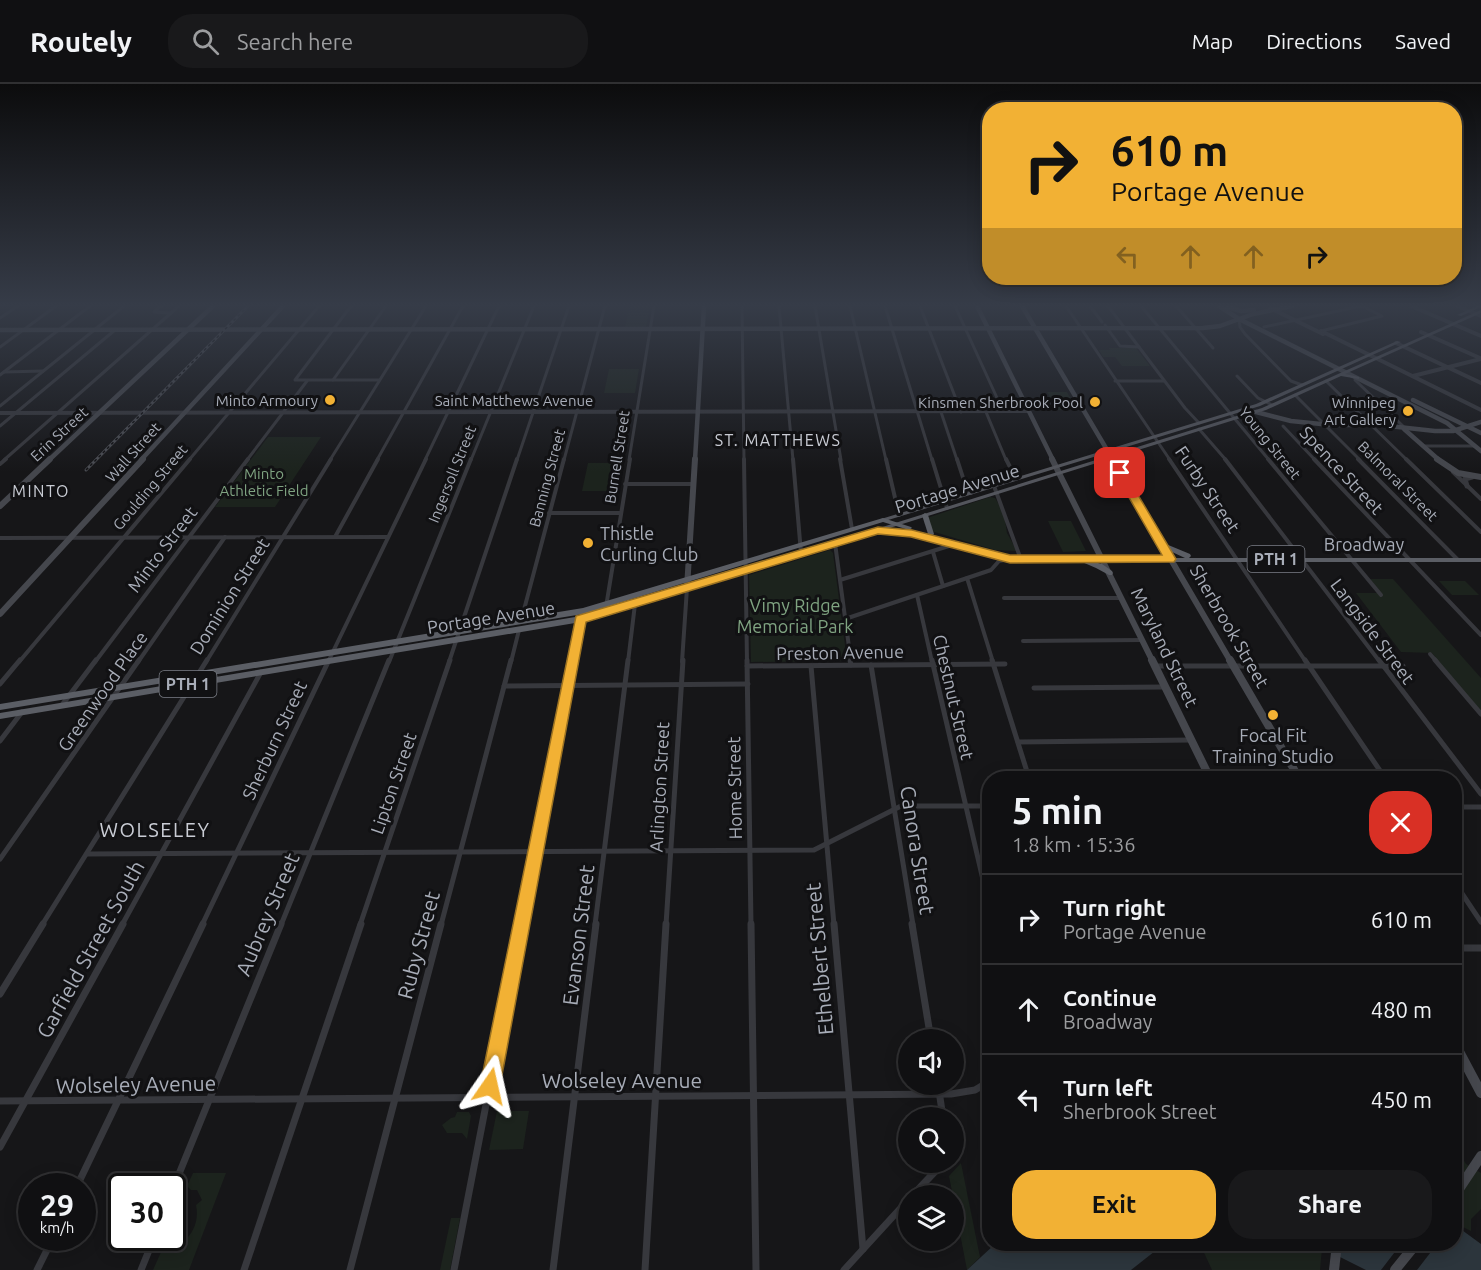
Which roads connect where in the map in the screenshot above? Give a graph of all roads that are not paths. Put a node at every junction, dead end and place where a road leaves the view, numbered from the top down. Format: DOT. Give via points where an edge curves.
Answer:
graph roads {
  1 [pos="18,361"];
  2 [pos="55,361"];
  3 [pos="77,361"];
  4 [pos="116,361"];
  5 [pos="154,361"];
  6 [pos="232,361"];
  7 [pos="273,361"];
  8 [pos="308,361"];
  9 [pos="347,361"];
  10 [pos="391,361"];
  11 [pos="432,361"];
  12 [pos="472,361"];
  13 [pos="511,361"];
  14 [pos="550,361"];
  15 [pos="590,361"];
  16 [pos="645,361"];
  17 [pos="701,361"];
  18 [pos="743,361"];
  19 [pos="784,361"];
  20 [pos="824,361"];
  21 [pos="863,361"];
  22 [pos="902,361"];
  23 [pos="942,361"];
  24 [pos="980,361"];
  25 [pos="1004,361"];
  26 [pos="1055,361"];
  27 [pos="1102,361"];
  28 [pos="1150,361"];
  29 [pos="1188,361"];
  30 [pos="1272,361"];
  31 [pos="1327,361"];
  32 [pos="1358,361"];
  33 [pos="1367,361"];
  34 [pos="1383,361"];
  35 [pos="1434,361"];
  36 [pos="1472,361"];
  37 [pos="1448,368"];
  38 [pos="1344,370"];
  39 [pos="43,371"];
  40 [pos="4,372"];
  41 [pos="0,375"];
  42 [pos="1237,376"];
  43 [pos="1413,376"];
  44 [pos="1357,378"];
  45 [pos="379,380"];
  46 [pos="307,381"];
  47 [pos="333,381"];
  48 [pos="1115,381"];
  49 [pos="1164,381"];
  50 [pos="1326,381"];
  51 [pos="1366,382"];
  52 [pos="1377,382"];
  53 [pos="1481,383"];
  54 [pos="1298,388"];
  55 [pos="1385,392"];
  56 [pos="1370,394"];
  57 [pos="1264,405"];
  58 [pos="0,406"];
  59 [pos="1253,409"];
  60 [pos="1481,410"];
  61 [pos="986,411"];
  62 [pos="1003,411"];
  63 [pos="1029,411"];
  64 [pos="447,412"];
  65 [pos="490,412"];
  66 [pos="533,412"];
  67 [pos="577,412"];
  68 [pos="637,412"];
  69 [pos="697,412"];
  70 [pos="744,412"];
  71 [pos="788,412"];
  72 [pos="832,412"];
  73 [pos="874,412"];
  74 [pos="917,412"];
  75 [pos="941,412"];
  76 [pos="961,412"];
  77 [pos="0,413"];
  78 [pos="15,413"];
  79 [pos="57,413"];
  80 [pos="99,413"];
  81 [pos="185,413"];
  82 [pos="229,413"];
  83 [pos="282,413"];
  84 [pos="361,413"];
  85 [pos="404,413"];
  86 [pos="1271,415"];
  87 [pos="1232,416"];
  88 [pos="1291,421"];
  89 [pos="1302,422"];
  90 [pos="1481,422"];
  91 [pos="1325,424"];
  92 [pos="1371,425"];
  93 [pos="0,426"];
  94 [pos="1199,426"];
  95 [pos="1283,426"];
  96 [pos="1462,428"];
  97 [pos="1407,429"];
  98 [pos="1435,431"];
  99 [pos="1481,435"];
  100 [pos="1414,436"];
  101 [pos="1156,440"];
  102 [pos="1478,445"];
  103 [pos="1425,446"];
  104 [pos="1481,451"];
  105 [pos="1109,454"];
  106 [pos="0,464"];
  107 [pos="1058,470"];
  108 [pos="1453,472"];
  109 [pos="1472,477"];
  110 [pos="1481,477"];
  111 [pos="1017,479"];
  112 [pos="625,484"];
  113 [pos="693,484"];
  114 [pos="1467,486"];
  115 [pos="995,489"];
  116 [pos="971,493"];
  117 [pos="1481,499"];
  118 [pos="946,505"];
  119 [pos="0,506"];
  120 [pos="549,513"];
  121 [pos="620,513"];
  122 [pos="899,515"];
  123 [pos="924,515"];
  124 [pos="883,520"];
  125 [pos="896,524"];
  126 [pos="852,530"];
  127 [pos="878,530"];
  128 [pos="1481,532"];
  129 [pos="931,534"];
  130 [pos="225,537"];
  131 [pos="284,537"];
  132 [pos="335,537"];
  133 [pos="388,537"];
  134 [pos="0,538"];
  135 [pos="70,538"];
  136 [pos="123,538"];
  137 [pos="187,538"];
  138 [pos="835,543"];
  139 [pos="1161,544"];
  140 [pos="952,545"];
  141 [pos="801,549"];
  142 [pos="933,552"];
  143 [pos="1020,557"];
  144 [pos="1010,559"];
  145 [pos="1032,559"];
  146 [pos="1073,559"];
  147 [pos="1102,559"];
  148 [pos="1170,559"];
  149 [pos="1202,559"];
  150 [pos="1238,559"];
  151 [pos="1351,559"];
  152 [pos="1300,560"];
  153 [pos="1409,560"];
  154 [pos="1458,560"];
  155 [pos="1480,560"];
  156 [pos="746,566"];
  157 [pos="1109,573"];
  158 [pos="967,578"];
  159 [pos="840,580"];
  160 [pos="687,584"];
  161 [pos="943,586"];
  162 [pos="917,595"];
  163 [pos="1380,595"];
  164 [pos="1004,598"];
  165 [pos="1121,598"];
  166 [pos="635,604"];
  167 [pos="607,608"];
  168 [pos="0,614"];
  169 [pos="580,619"];
  170 [pos="845,619"];
  171 [pos="520,625"];
  172 [pos="1481,635"];
  173 [pos="458,636"];
  174 [pos="1142,640"];
  175 [pos="1023,641"];
  176 [pos="395,646"];
  177 [pos="332,652"];
  178 [pos="1430,654"];
  179 [pos="328,662"];
  180 [pos="994,664"];
  181 [pos="1005,664"];
  182 [pos="851,665"];
  183 [pos="872,665"];
  184 [pos="933,665"];
  185 [pos="1310,665"];
  186 [pos="747,666"];
  187 [pos="811,666"];
  188 [pos="1155,666"];
  189 [pos="1233,666"];
  190 [pos="1382,666"];
  191 [pos="1403,666"];
  192 [pos="261,672"];
  193 [pos="199,674"];
  194 [pos="193,683"];
  195 [pos="0,684"];
  196 [pos="748,684"];
  197 [pos="625,685"];
  198 [pos="680,685"];
  199 [pos="504,686"];
  200 [pos="567,686"];
  201 [pos="121,687"];
  202 [pos="1165,687"];
  203 [pos="1034,688"];
  204 [pos="69,695"];
  205 [pos="115,696"];
  206 [pos="62,705"];
  207 [pos="0,706"];
  208 [pos="22,712"];
  209 [pos="1481,714"];
  210 [pos="0,716"];
  211 [pos="1191,740"];
  212 [pos="0,741"];
  213 [pos="1018,742"];
  214 [pos="1027,771"];
  215 [pos="1206,771"];
  216 [pos="1295,771"];
  217 [pos="1380,771"];
  218 [pos="1481,794"];
  219 [pos="966,806"];
  220 [pos="982,806"];
  221 [pos="1462,807"];
  222 [pos="1481,807"];
  223 [pos="894,809"];
  224 [pos="826,844"];
  225 [pos="670,851"];
  226 [pos="750,851"];
  227 [pos="459,852"];
  228 [pos="535,852"];
  229 [pos="605,852"];
  230 [pos="311,853"];
  231 [pos="385,853"];
  232 [pos="87,854"];
  233 [pos="237,854"];
  234 [pos="161,855"];
  235 [pos="0,859"];
  236 [pos="982,875"];
  237 [pos="1462,894"];
  238 [pos="1481,922"];
  239 [pos="1462,948"];
  240 [pos="1481,948"];
  241 [pos="0,994"];
  242 [pos="929,1029"];
  243 [pos="1462,1057"];
  244 [pos="982,1085"];
  245 [pos="964,1092"];
  246 [pos="1481,1093"];
  247 [pos="898,1094"];
  248 [pos="848,1095"];
  249 [pos="655,1096"];
  250 [pos="754,1096"];
  251 [pos="575,1097"];
  252 [pos="394,1098"];
  253 [pos="488,1098"];
  254 [pos="302,1099"];
  255 [pos="209,1100"];
  256 [pos="0,1101"];
  257 [pos="25,1101"];
  258 [pos="118,1101"];
  259 [pos="0,1147"];
  260 [pos="1481,1156"];
  261 [pos="83,1173"];
  262 [pos="179,1173"];
  263 [pos="934,1173"];
  264 [pos="922,1185"];
  265 [pos="1462,1185"];
  266 [pos="898,1211"];
  267 [pos="863,1249"];
  268 [pos="46,1251"];
  269 [pos="149,1251"];
  270 [pos="1336,1251"];
  271 [pos="1410,1251"];
  272 [pos="37,1270"];
  273 [pos="141,1270"];
  274 [pos="244,1270"];
  275 [pos="350,1270"];
  276 [pos="454,1270"];
  277 [pos="553,1270"];
  278 [pos="645,1270"];
  279 [pos="756,1270"];
  280 [pos="844,1270"];
  281 [pos="1334,1270"];
  282 [pos="1395,1270"];
  1 -- 40 [label="street"];
  2 -- 39 [label="street"];
  3 -- 78 [label="street"];
  4 -- 79 [label="street"];
  5 -- 80 [label="main road, Erin Street"];
  6 -- 81 [label="main road, Wall Street"];
  7 -- 82 [label="street, Goulding Street"];
  8 -- 46 [label="street" via="295,378"];
  9 -- 47 [label="street"];
  10 -- 45 [label="street, Dominion Street"];
  11 -- 85 [label="street"];
  12 -- 64 [label="street, Sherburn Street"];
  13 -- 65 [label="street, Ingersoll Street"];
  14 -- 66 [label="street, Lipton Street"];
  15 -- 67 [label="street, Banning Street"];
  16 -- 68 [label="street, Burnell Street"];
  17 -- 69 [label="main road, Arlington Street"];
  18 -- 70 [label="street, Home Street"];
  19 -- 71 [label="street"];
  20 -- 72 [label="street"];
  21 -- 73 [label="street"];
  22 -- 74 [label="street"];
  23 -- 76 [label="street"];
  24 -- 62 [label="street"];
  25 -- 63 [label="main road, Maryland Street"];
  26 -- 105 [label="main road, Sherbrook Street"];
  27 -- 48 [label="street, Furby Street"];
  28 -- 49 [label="street, Langside Street"];
  29 -- 87 [label="street, Young Street"];
  30 -- 54 [label="street, Balmoral Street"];
  31 -- 38 [label="main road"];
  32 -- 38 [label="main road, Portage Avenue"];
  33 -- 38 [label="main road, Portage Avenue"];
  34 -- 43 [label="street"];
  35 -- 37 [label="street"];
  36 -- 37 [label="street"];
  37 -- 43 [label="street"];
  37 -- 53 [label="street"];
  38 -- 44 [label="main road"];
  38 -- 50 [label="main road, Portage Avenue"];
  38 -- 52 [label="main road"];
  38 -- 54 [label="main road, Portage Avenue"];
  39 -- 40 [label="street"];
  39 -- 58 [label="street"];
  40 -- 41 [label="street"];
  42 -- 57 [label="street"];
  43 -- 60 [label="street"];
  44 -- 51 [label="main road"];
  44 -- 56 [label="street" via="1354,380"];
  45 -- 47 [label="street"];
  45 -- 84 [label="street, Dominion Street"];
  46 -- 47 [label="street"];
  46 -- 83 [label="street, Minto Street"];
  48 -- 49 [label="street"];
  48 -- 101 [label="street, Furby Street"];
  49 -- 94 [label="street, Langside Street"];
  50 -- 54 [label="main road, Portage Avenue"];
  50 -- 92 [label="street"];
  51 -- 52 [label="main road"];
  51 -- 55 [label="main road"];
  52 -- 96 [label="main road"];
  54 -- 57 [label="main road, Portage Avenue"];
  54 -- 57 [label="main road, Portage Avenue" via="1272,405"];
  54 -- 91 [label="street, Balmoral Street"];
  55 -- 56 [label="main road" via="1372,390"];
  55 -- 96 [label="main road"];
  56 -- 97 [label="street"];
  57 -- 59 [label="main road, Portage Avenue"];
  57 -- 89 [label="main road" via="1280,417"];
  59 -- 86 [label="main road"];
  59 -- 87 [label="main road, Portage Avenue"];
  61 -- 62 [label="street, Saint Matthews Avenue"];
  61 -- 76 [label="street, Saint Matthews Avenue"];
  61 -- 111 [label="street"];
  62 -- 63 [label="street, Saint Matthews Avenue"];
  63 -- 107 [label="main road, Maryland Street"];
  64 -- 65 [label="street, Saint Matthews Avenue"];
  64 -- 85 [label="street, Saint Matthews Avenue"];
  64 -- 133 [label="street, Sherburn Street"];
  65 -- 66 [label="street, Saint Matthews Avenue"];
  65 -- 176 [label="street, Ingersoll Street"];
  66 -- 67 [label="street, Saint Matthews Avenue"];
  66 -- 173 [label="street, Lipton Street"];
  67 -- 68 [label="street, Saint Matthews Avenue"];
  67 -- 120 [label="street, Banning Street"];
  68 -- 69 [label="street, Saint Matthews Avenue"];
  68 -- 112 [label="street, Burnell Street"];
  69 -- 70 [label="street, Saint Matthews Avenue"];
  69 -- 113 [label="main road, Arlington Street"];
  70 -- 71 [label="street, Saint Matthews Avenue"];
  70 -- 156 [label="street, Home Street"];
  71 -- 72 [label="street, Saint Matthews Avenue"];
  71 -- 141 [label="street"];
  72 -- 73 [label="street, Saint Matthews Avenue"];
  72 -- 126 [label="street"];
  73 -- 74 [label="street, Saint Matthews Avenue"];
  73 -- 122 [label="street"];
  74 -- 75 [label="street, Saint Matthews Avenue"];
  74 -- 118 [label="street"];
  75 -- 76 [label="street, Saint Matthews Avenue"];
  75 -- 116 [label="street"];
  77 -- 78 [label="street, Saint Matthews Avenue"];
  78 -- 79 [label="street, Saint Matthews Avenue"];
  78 -- 93 [label="street"];
  79 -- 80 [label="street, Saint Matthews Avenue"];
  79 -- 106 [label="street"];
  80 -- 81 [label="street, Saint Matthews Avenue"];
  80 -- 119 [label="main road, Erin Street"];
  81 -- 82 [label="street, Saint Matthews Avenue"];
  81 -- 135 [label="main road, Wall Street"];
  82 -- 83 [label="street, Saint Matthews Avenue"];
  82 -- 136 [label="street, Goulding Street"];
  83 -- 84 [label="street, Saint Matthews Avenue"];
  83 -- 137 [label="street, Minto Street"];
  84 -- 85 [label="street, Saint Matthews Avenue"];
  84 -- 131 [label="street, Dominion Street"];
  85 -- 132 [label="street"];
  86 -- 88 [label="main road"];
  86 -- 95 [label="main road"];
  87 -- 94 [label="main road, Portage Avenue"];
  87 -- 151 [label="street, Young Street"];
  88 -- 89 [label="main road"];
  88 -- 95 [label="main road"];
  89 -- 91 [label="main road"];
  90 -- 96 [label="main road"];
  91 -- 92 [label="main road"];
  91 -- 154 [label="street, Balmoral Street"];
  92 -- 97 [label="main road"];
  92 -- 128 [label="street"];
  94 -- 101 [label="main road, Portage Avenue"];
  94 -- 152 [label="street, Langside Street"];
  95 -- 153 [label="street, Spence Street"];
  96 -- 98 [label="main road"];
  96 -- 99 [label="main road"];
  96 -- 102 [label="main road"];
  97 -- 98 [label="main road"];
  97 -- 100 [label="main road"];
  98 -- 100 [label="main road" via="1415,432"];
  100 -- 103 [label="main road"];
  101 -- 105 [label="main road, Portage Avenue"];
  101 -- 150 [label="street, Furby Street"];
  102 -- 103 [label="street"];
  102 -- 104 [label="main road"];
  103 -- 108 [label="main road"];
  105 -- 107 [label="main road, Portage Avenue"];
  105 -- 139 [label="main road, Sherbrook Street"];
  107 -- 111 [label="main road, Portage Avenue"];
  107 -- 115 [label="main road, Portage Avenue"];
  107 -- 147 [label="main road, Maryland Street"];
  108 -- 109 [label="main road"];
  108 -- 114 [label="street"];
  109 -- 110 [label="main road"];
  109 -- 114 [label="street" via="1465,480"];
  111 -- 115 [label="main road, Portage Avenue"];
  112 -- 113 [label="street"];
  112 -- 121 [label="street, Burnell Street"];
  113 -- 160 [label="main road, Arlington Street"];
  114 -- 117 [label="street"];
  115 -- 116 [label="main road, Portage Avenue"];
  115 -- 118 [label="main road, Portage Avenue"];
  115 -- 143 [label="street"];
  116 -- 118 [label="main road, Portage Avenue"];
  118 -- 122 [label="main road, Portage Avenue"];
  118 -- 123 [label="main road, Portage Avenue"];
  120 -- 121 [label="street"];
  120 -- 171 [label="street, Banning Street"];
  121 -- 167 [label="street, Burnell Street"];
  122 -- 124 [label="main road, Portage Avenue"];
  123 -- 125 [label="main road, Portage Avenue"];
  123 -- 129 [label="highway"];
  124 -- 125 [label="highway, Broadway / PTH 1"];
  124 -- 126 [label="highway, Portage Avenue / PTH 1"];
  125 -- 127 [label="main road, Portage Avenue"];
  125 -- 129 [label="highway, Broadway / PTH 1"];
  126 -- 141 [label="highway, Portage Avenue / PTH 1"];
  127 -- 138 [label="highway, Portage Avenue / PTH 1"];
  127 -- 140 [label="highway, Broadway / PTH 1" via="906,532"];
  129 -- 143 [label="highway, Broadway / PTH 1"];
  130 -- 131 [label="street"];
  130 -- 137 [label="street"];
  130 -- 201 [label="street, Greenwood Place"];
  131 -- 132 [label="street"];
  131 -- 193 [label="street, Dominion Street"];
  132 -- 133 [label="street"];
  133 -- 177 [label="street, Sherburn Street"];
  134 -- 135 [label="street"];
  135 -- 136 [label="street"];
  135 -- 168 [label="main road, Wall Street"];
  136 -- 137 [label="street"];
  136 -- 195 [label="street, Goulding Street"];
  137 -- 204 [label="street, Minto Street"];
  138 -- 141 [label="highway, Portage Avenue / PTH 1"];
  138 -- 159 [label="street"];
  139 -- 148 [label="main road, Sherbrook Street"];
  139 -- 149 [label="highway"];
  140 -- 142 [label="street"];
  140 -- 144 [label="highway, Broadway / PTH 1"];
  141 -- 156 [label="highway, Portage Avenue / PTH 1"];
  142 -- 159 [label="street"];
  142 -- 161 [label="street"];
  143 -- 145 [label="highway, Broadway / PTH 1"];
  144 -- 145 [label="highway, Broadway / PTH 1"];
  144 -- 158 [label="street"];
  145 -- 146 [label="highway, Broadway / PTH 1"];
  146 -- 147 [label="highway, Broadway / PTH 1"];
  146 -- 157 [label="highway" via="1097,565"];
  147 -- 148 [label="highway, Broadway / PTH 1"];
  147 -- 157 [label="main road, Maryland Street"];
  148 -- 149 [label="highway, Broadway / PTH 1"];
  148 -- 189 [label="main road, Sherbrook Street"];
  149 -- 150 [label="highway, Broadway / PTH 1"];
  150 -- 152 [label="highway, Broadway / PTH 1"];
  150 -- 185 [label="street, Furby Street"];
  151 -- 152 [label="highway, Broadway / PTH 1"];
  151 -- 153 [label="highway, Broadway / PTH 1"];
  151 -- 163 [label="street, Young Street"];
  152 -- 190 [label="street, Langside Street"];
  153 -- 154 [label="highway, Broadway / PTH 1"];
  153 -- 172 [label="street, Spence Street"];
  154 -- 155 [label="highway, Broadway / PTH 1"];
  156 -- 160 [label="highway, Portage Avenue / PTH 1"];
  156 -- 186 [label="street, Home Street"];
  157 -- 165 [label="main road, Maryland Street"];
  158 -- 161 [label="street"];
  158 -- 180 [label="street"];
  159 -- 170 [label="street"];
  160 -- 166 [label="highway, Portage Avenue / PTH 1"];
  160 -- 167 [label="highway, Portage Avenue / PTH 1"];
  160 -- 198 [label="street, Arlington Street"];
  161 -- 162 [label="street"];
  162 -- 170 [label="street"];
  162 -- 184 [label="street, Chestnut Street"];
  164 -- 165 [label="street"];
  165 -- 174 [label="main road, Maryland Street"];
  166 -- 167 [label="highway, Portage Avenue / PTH 1"];
  166 -- 197 [label="street, Evanson Street"];
  167 -- 169 [label="highway, Portage Avenue / PTH 1"];
  167 -- 171 [label="highway, Portage Avenue / PTH 1"];
  169 -- 171 [label="highway, Portage Avenue / PTH 1"];
  169 -- 200 [label="street"];
  170 -- 182 [label="street"];
  171 -- 173 [label="highway, Portage Avenue / PTH 1"];
  171 -- 199 [label="street, Ruby Street"];
  173 -- 176 [label="highway, Portage Avenue / PTH 1"];
  173 -- 231 [label="street, Lipton Street"];
  174 -- 175 [label="street"];
  174 -- 188 [label="main road, Maryland Street"];
  176 -- 177 [label="highway, Portage Avenue / PTH 1"];
  176 -- 179 [label="highway, Portage Avenue / PTH 1"];
  176 -- 230 [label="street, Aubrey Street"];
  177 -- 179 [label="street, Sherburn Street"];
  177 -- 193 [label="highway, Portage Avenue / PTH 1"];
  178 -- 209 [label="street"];
  179 -- 192 [label="highway, Portage Avenue / PTH 1"];
  179 -- 233 [label="street, Sherburn Street"];
  180 -- 181 [label="street, Preston Avenue"];
  180 -- 184 [label="street, Preston Avenue"];
  180 -- 213 [label="street"];
  182 -- 183 [label="street, Preston Avenue"];
  182 -- 187 [label="street, Preston Avenue"];
  183 -- 184 [label="street, Preston Avenue"];
  183 -- 223 [label="street, Canora Street"];
  184 -- 219 [label="street, Chestnut Street"];
  185 -- 189 [label="street"];
  185 -- 190 [label="street"];
  185 -- 217 [label="street, Furby Street"];
  186 -- 187 [label="street, Preston Avenue"];
  186 -- 196 [label="street, Home Street"];
  187 -- 224 [label="street, Ethelbert Street"];
  188 -- 189 [label="street"];
  188 -- 202 [label="main road, Maryland Street"];
  189 -- 216 [label="main road, Sherbrook Street"];
  190 -- 191 [label="street"];
  190 -- 218 [label="street, Langside Street"];
  192 -- 194 [label="highway, Portage Avenue / PTH 1"];
  192 -- 234 [label="street, Garfield Street South"];
  193 -- 194 [label="street, Dominion Street"];
  193 -- 201 [label="highway, Portage Avenue / PTH 1"];
  194 -- 205 [label="highway, Portage Avenue / PTH 1"];
  194 -- 232 [label="street, Dominion Street"];
  196 -- 198 [label="street"];
  196 -- 226 [label="street, Home Street"];
  197 -- 198 [label="street"];
  197 -- 200 [label="street"];
  197 -- 229 [label="street, Evanson Street"];
  198 -- 225 [label="street, Arlington Street"];
  199 -- 200 [label="street"];
  199 -- 227 [label="street, Ruby Street"];
  200 -- 228 [label="street"];
  201 -- 204 [label="highway, Portage Avenue / PTH 1"];
  201 -- 205 [label="street, Greenwood Place"];
  202 -- 203 [label="street"];
  202 -- 211 [label="main road, Maryland Street"];
  204 -- 206 [label="street, Minto Street"];
  204 -- 207 [label="highway, Portage Avenue / PTH 1"];
  205 -- 206 [label="highway, Portage Avenue / PTH 1"];
  205 -- 235 [label="street, Greenwood Place"];
  206 -- 208 [label="highway, Portage Avenue / PTH 1"];
  208 -- 210 [label="highway, Portage Avenue / PTH 1"];
  208 -- 212 [label="street"];
  211 -- 213 [label="street"];
  211 -- 215 [label="main road, Maryland Street"];
  213 -- 214 [label="street"];
  219 -- 220 [label="street"];
  219 -- 223 [label="street"];
  219 -- 236 [label="street, Chestnut Street"];
  221 -- 222 [label="street"];
  223 -- 224 [label="street"];
  223 -- 242 [label="street, Canora Street"];
  224 -- 226 [label="street" via="814,850"];
  224 -- 248 [label="street, Ethelbert Street"];
  225 -- 226 [label="street"];
  225 -- 229 [label="street"];
  225 -- 249 [label="street, Arlington Street"];
  226 -- 250 [label="street, Home Street"];
  227 -- 228 [label="street"];
  227 -- 231 [label="street"];
  227 -- 252 [label="street, Ruby Street"];
  228 -- 229 [label="street"];
  228 -- 253 [label="street"];
  229 -- 251 [label="street, Evanson Street"];
  230 -- 231 [label="street"];
  230 -- 233 [label="street"];
  230 -- 255 [label="street, Aubrey Street"];
  231 -- 254 [label="street, Lipton Street"];
  232 -- 234 [label="street"];
  232 -- 241 [label="street, Dominion Street"];
  233 -- 234 [label="street"];
  233 -- 258 [label="street, Sherburn Street"];
  234 -- 257 [label="street, Garfield Street South"];
  237 -- 238 [label="street"];
  239 -- 240 [label="street"];
  243 -- 246 [label="main road"];
  244 -- 245 [label="street, Wolseley Avenue"];
  247 -- 248 [label="street, Wolseley Avenue"];
  248 -- 250 [label="street, Wolseley Avenue"];
  248 -- 267 [label="street, Ethelbert Street"];
  249 -- 250 [label="street, Wolseley Avenue"];
  249 -- 251 [label="street, Wolseley Avenue"];
  249 -- 278 [label="street, Arlington Street"];
  250 -- 279 [label="street, Home Street"];
  251 -- 253 [label="street, Wolseley Avenue"];
  251 -- 277 [label="street, Evanson Street"];
  252 -- 253 [label="street, Wolseley Avenue"];
  252 -- 254 [label="street, Wolseley Avenue"];
  252 -- 275 [label="street, Ruby Street"];
  253 -- 276 [label="street"];
  254 -- 255 [label="street, Wolseley Avenue"];
  254 -- 274 [label="street, Lipton Street"];
  255 -- 258 [label="street, Wolseley Avenue"];
  255 -- 262 [label="street, Aubrey Street"];
  256 -- 257 [label="street, Wolseley Avenue"];
  257 -- 258 [label="street, Wolseley Avenue"];
  257 -- 259 [label="street, Garfield Street South"];
  258 -- 261 [label="street, Sherburn Street"];
  260 -- 265 [label="main road"];
  263 -- 264 [label="street"];
  266 -- 267 [label="street"];
  267 -- 280 [label="street"];
  268 -- 272 [label="street"];
  269 -- 273 [label="street"];
  270 -- 281 [label="main road"];
  271 -- 282 [label="main road"];
}
